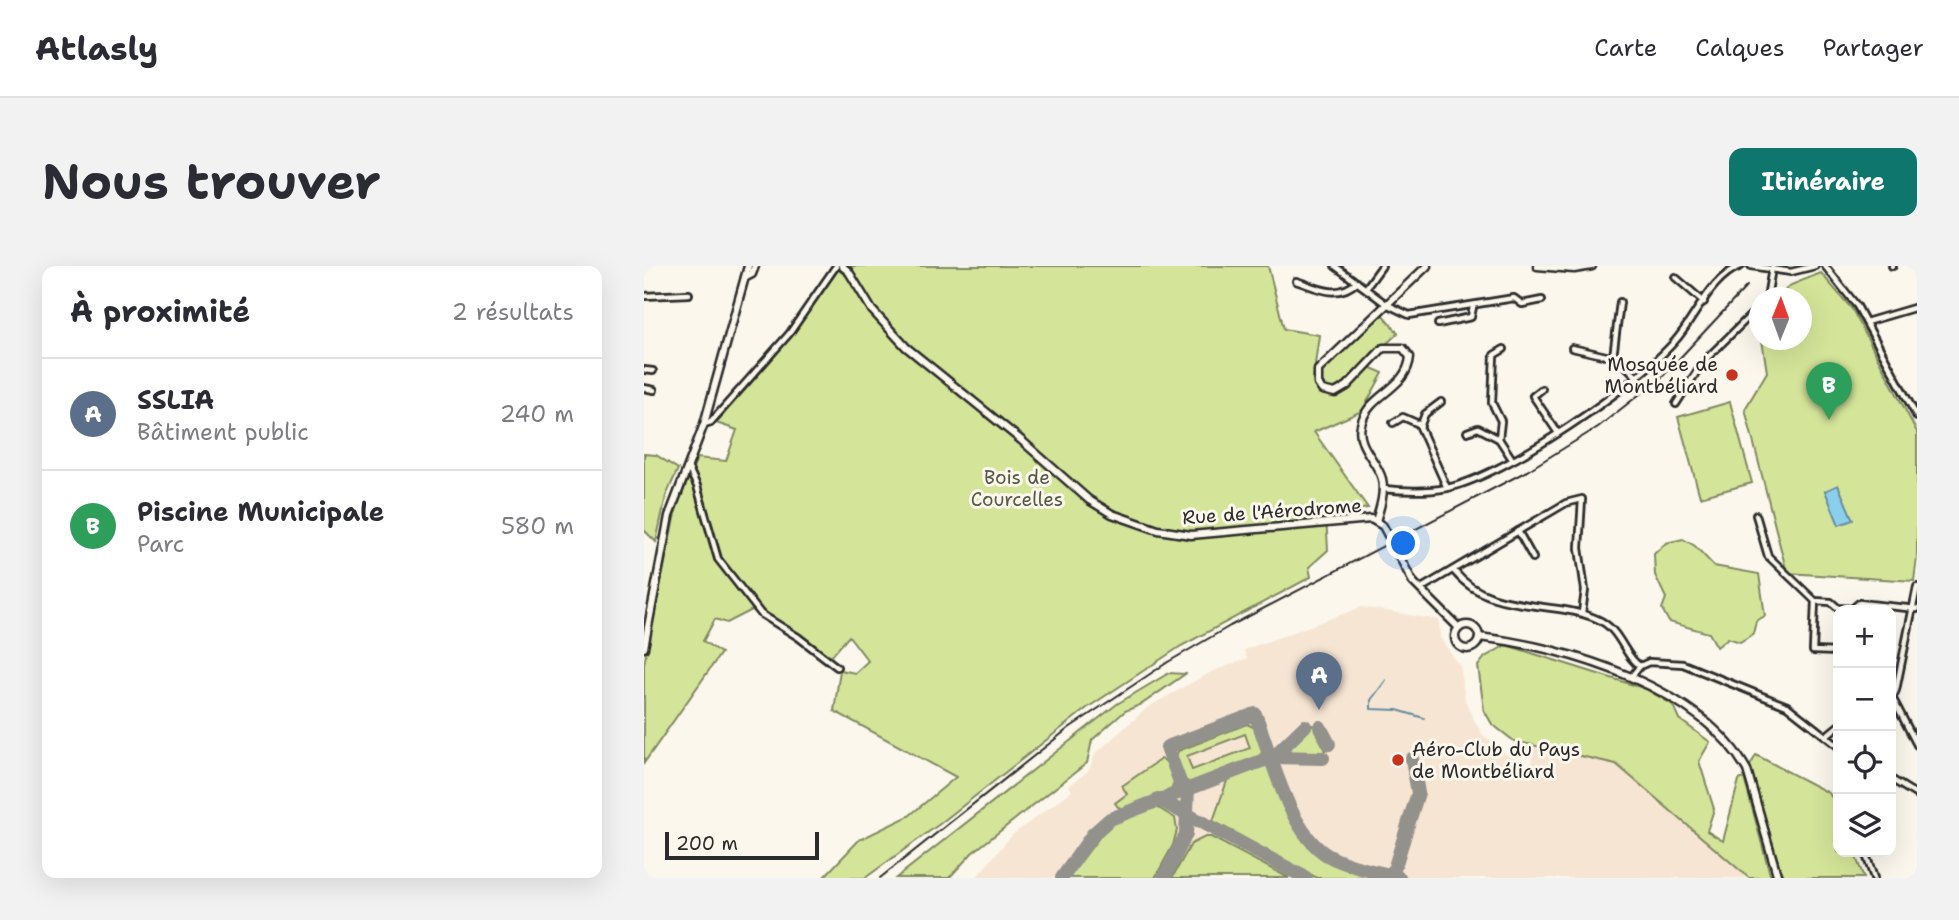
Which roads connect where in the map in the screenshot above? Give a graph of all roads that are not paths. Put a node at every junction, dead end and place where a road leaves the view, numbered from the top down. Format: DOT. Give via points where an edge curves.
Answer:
graph roads {
  1 [pos="748,266"];
  2 [pos="755,266"];
  3 [pos="836,266"];
  4 [pos="842,266"];
  5 [pos="1335,266"];
  6 [pos="1382,266"];
  7 [pos="1427,266"];
  8 [pos="1537,266"];
  9 [pos="1592,266"];
  10 [pos="1741,266"];
  11 [pos="1751,266"];
  12 [pos="1815,266"];
  13 [pos="1825,266"];
  14 [pos="1772,268"];
  15 [pos="1675,277"];
  16 [pos="745,278"];
  17 [pos="1296,281"];
  18 [pos="1357,282"];
  19 [pos="1769,287"];
  20 [pos="1366,288"];
  21 [pos="689,294"];
  22 [pos="644,296"];
  23 [pos="1542,300"];
  24 [pos="1620,302"];
  25 [pos="1704,302"];
  26 [pos="1386,304"];
  27 [pos="1473,307"];
  28 [pos="1917,307"];
  29 [pos="1749,317"];
  30 [pos="1866,322"];
  31 [pos="1438,324"];
  32 [pos="1572,348"];
  33 [pos="1504,349"];
  34 [pos="1613,357"];
  35 [pos="644,370"];
  36 [pos="653,372"];
  37 [pos="1637,377"];
  38 [pos="644,388"];
  39 [pos="1542,389"];
  40 [pos="654,390"];
  41 [pos="1441,402"];
  42 [pos="1676,404"];
  43 [pos="1917,416"];
  44 [pos="707,423"];
  45 [pos="1393,423"];
  46 [pos="1421,425"];
  47 [pos="1467,432"];
  48 [pos="1558,433"];
  49 [pos="1499,439"];
  50 [pos="1512,459"];
  51 [pos="688,467"];
  52 [pos="1447,488"];
  53 [pos="1382,489"];
  54 [pos="1756,515"];
  55 [pos="1376,521"];
  56 [pos="1518,531"];
  57 [pos="1532,558"];
  58 [pos="1454,571"];
  59 [pos="1917,587"];
  60 [pos="1419,589"];
  61 [pos="1815,601"];
  62 [pos="1834,605"];
  63 [pos="1896,608"];
  64 [pos="1915,609"];
  65 [pos="1582,614"];
  66 [pos="1459,628"];
  67 [pos="1479,637"];
  68 [pos="644,648"];
  69 [pos="1833,652"];
  70 [pos="1640,666"];
  71 [pos="838,667"];
  72 [pos="1632,676"];
  73 [pos="1896,684"];
  74 [pos="1896,707"];
  75 [pos="1833,731"];
  76 [pos="1827,736"];
  77 [pos="1833,741"];
  78 [pos="1917,745"];
  79 [pos="1896,782"];
  80 [pos="1917,795"];
  81 [pos="1867,857"];
  82 [pos="1778,878"];
  83 [pos="1874,878"];
  1 -- 16 [label="street"];
  2 -- 16 [label="street"];
  3 -- 44 [label="street" via="789,334"];
  4 -- 55 [label="street, Rue de l'Aérodrome" via="872,310 906,347 1088,500 1120,518 1191,535 1350,519"];
  5 -- 18 [label="street"];
  6 -- 20 [label="street"];
  7 -- 26 [label="street"];
  8 -- 9 [label="street"];
  10 -- 25 [label="street" via="1724,275"];
  11 -- 14 [label="street"];
  12 -- 14 [label="street" via="1800,272"];
  13 -- 30 [label="street"];
  14 -- 19 [label="street"];
  15 -- 25 [label="street"];
  16 -- 44 [label="street"];
  17 -- 18 [label="street" via="1333,292"];
  18 -- 20 [label="street"];
  20 -- 26 [label="street"];
  21 -- 22 [label="street"];
  23 -- 27 [label="street" via="1522,304 1514,298"];
  24 -- 34 [label="street"];
  25 -- 37 [label="street" via="1674,343"];
  26 -- 27 [label="street" via="1409,315"];
  26 -- 53 [label="street" via="1327,359 1317,377 1321,390 1342,391 1383,348 1397,346 1410,357 1407,372 1372,405 1361,425 1362,441 1380,475"];
  27 -- 31 [label="street" via="1471,317"];
  28 -- 30 [label="street"];
  29 -- 42 [label="street" via="1703,362"];
  30 -- 43 [label="street"];
  32 -- 34 [label="street"];
  33 -- 49 [label="street" via="1494,355 1492,402 1501,421"];
  34 -- 37 [label="street"];
  35 -- 36 [label="street"];
  37 -- 48 [label="street"];
  38 -- 40 [label="street"];
  39 -- 48 [label="street" via="1533,396"];
  41 -- 46 [label="street" via="1424,414"];
  44 -- 51 [label="street"];
  45 -- 46 [label="street" via="1403,417"];
  46 -- 52 [label="street"];
  47 -- 49 [label="street" via="1478,428"];
  48 -- 50 [label="street"];
  49 -- 50 [label="street"];
  50 -- 52 [label="street"];
  51 -- 68 [label="street" via="669,516"];
  51 -- 71 [label="street" via="718,559 761,614"];
  52 -- 53 [label="street"];
  53 -- 55 [label="street"];
  54 -- 61 [label="street" via="1768,556"];
  55 -- 60 [label="street, Rue de l'Aérodrome"];
  56 -- 57 [label="street"];
  56 -- 58 [label="street"];
  56 -- 65 [label="street" via="1566,503 1582,499"];
  58 -- 60 [label="street"];
  58 -- 65 [label="street" via="1486,594"];
  59 -- 64 [label="street"];
  60 -- 66 [label="street, Rue de l'Aérodrome"];
  61 -- 62 [label="street"];
  61 -- 69 [label="street" via="1813,651"];
  63 -- 64 [label="street"];
  64 -- 73 [label="street"];
  65 -- 70 [label="street" via="1613,630"];
  66 -- 67 [label="street" via="1470,625"];
  66 -- 67 [label="street" via="1455,637 1462,647 1473,647"];
  67 -- 72 [label="street" via="1520,642"];
  70 -- 72 [label="street"];
  70 -- 76 [label="street" via="1683,664 1787,706"];
  72 -- 82 [label="street" via="1673,698 1738,754 1752,785"];
  74 -- 78 [label="street"];
  75 -- 76 [label="street"];
  76 -- 77 [label="street"];
  79 -- 80 [label="street"];
  81 -- 83 [label="street"];
}
